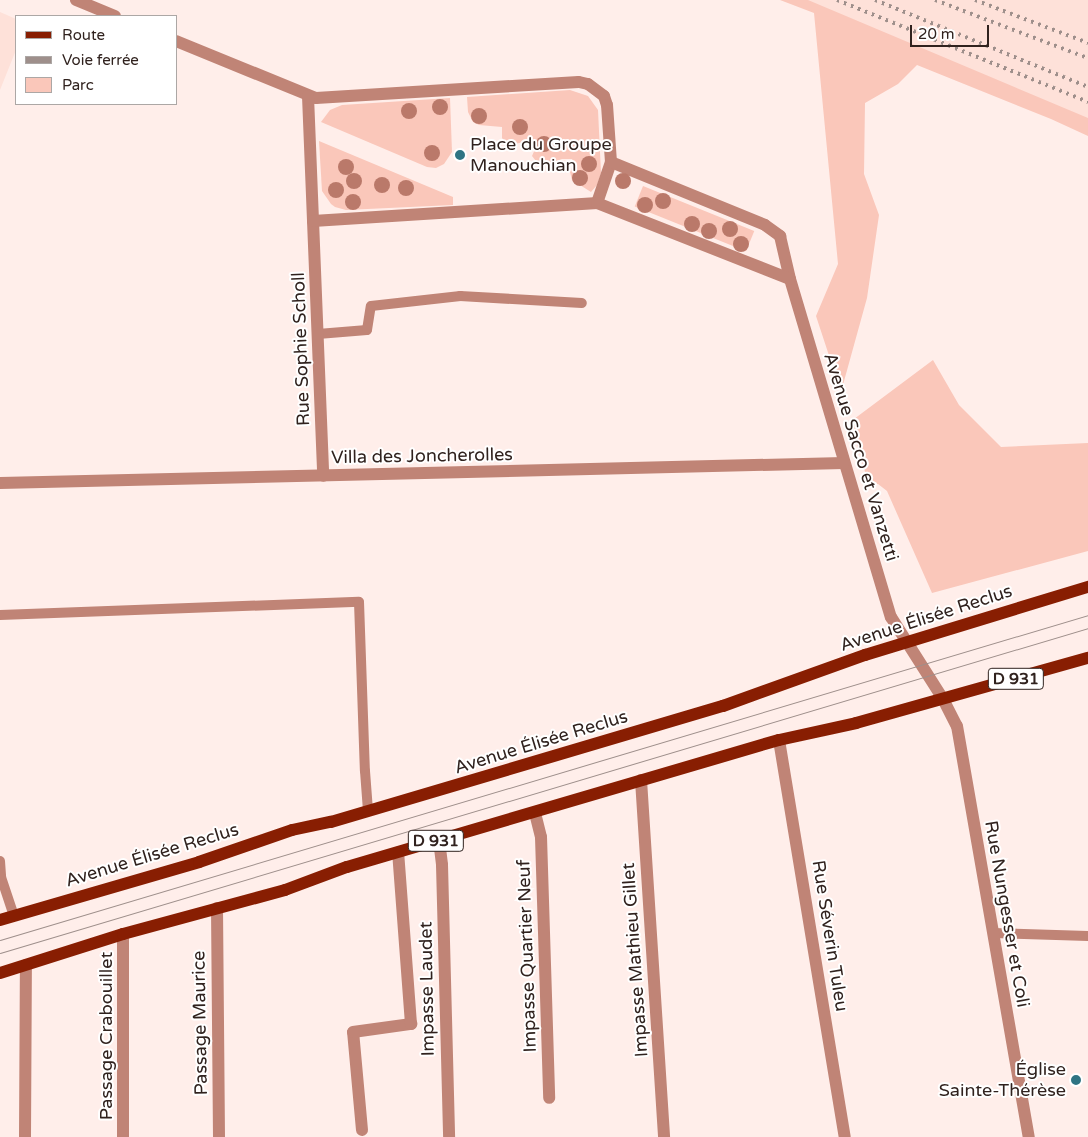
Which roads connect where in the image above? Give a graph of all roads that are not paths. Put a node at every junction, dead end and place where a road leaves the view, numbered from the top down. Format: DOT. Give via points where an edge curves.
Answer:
graph roads {
  1 [pos="76,0"];
  2 [pos="113,15"];
  3 [pos="178,43"];
  4 [pos="308,96"];
  5 [pos="611,162"];
  6 [pos="597,203"];
  7 [pos="313,221"];
  8 [pos="790,279"];
  9 [pos="582,303"];
  10 [pos="318,334"];
  11 [pos="844,463"];
  12 [pos="323,476"];
  13 [pos="0,483"];
  14 [pos="1088,587"];
  15 [pos="0,615"];
  16 [pos="906,643"];
  17 [pos="1088,658"];
  18 [pos="944,699"];
  19 [pos="779,740"];
  20 [pos="641,780"];
  21 [pos="368,811"];
  22 [pos="535,813"];
  23 [pos="439,840"];
  24 [pos="398,852"];
  25 [pos="0,861"];
  26 [pos="217,908"];
  27 [pos="14,916"];
  28 [pos="0,920"];
  29 [pos="993,933"];
  30 [pos="123,934"];
  31 [pos="1088,936"];
  32 [pos="26,965"];
  33 [pos="0,973"];
  34 [pos="549,1098"];
  35 [pos="362,1130"];
  36 [pos="25,1137"];
  37 [pos="123,1137"];
  38 [pos="219,1137"];
  39 [pos="449,1137"];
  40 [pos="664,1137"];
  41 [pos="845,1137"];
  42 [pos="1029,1137"];
  1 -- 2 [label="street"];
  3 -- 4 [label="street"];
  4 -- 5 [label="street" via="579,82 588,84 604,96"];
  4 -- 7 [label="street"];
  5 -- 6 [label="street"];
  5 -- 8 [label="street, Avenue Sacco et Vanzetti" via="765,225 780,236"];
  6 -- 7 [label="street"];
  6 -- 8 [label="street"];
  7 -- 10 [label="street, Rue Sophie Scholl"];
  8 -- 11 [label="street, Avenue Sacco et Vanzetti"];
  9 -- 10 [label="lane" via="460,296 371,306 367,330"];
  10 -- 12 [label="street, Rue Sophie Scholl"];
  11 -- 12 [label="street, Villa des Joncherolles"];
  11 -- 16 [label="street, Avenue Sacco et Vanzetti" via="891,618"];
  12 -- 13 [label="street, Villa des Joncherolles"];
  14 -- 16 [label="main road, Avenue Élisée Reclus"];
  15 -- 21 [label="lane" via="360,602"];
  16 -- 18 [label="street, Avenue Sacco et Vanzetti"];
  16 -- 21 [label="main road, Avenue Élisée Reclus" via="723,706"];
  17 -- 18 [label="main road, D 931"];
  18 -- 19 [label="main road, D 931"];
  18 -- 29 [label="street, Rue Nungesser et Coli" via="957,726"];
  19 -- 20 [label="main road, D 931"];
  19 -- 41 [label="street, Rue Séverin Tuleu"];
  20 -- 22 [label="main road, D 931"];
  20 -- 40 [label="street, Impasse Mathieu Gillet"];
  21 -- 27 [label="main road, Avenue Élisée Reclus" via="292,830 198,862"];
  22 -- 23 [label="main road, D 931"];
  22 -- 34 [label="street, Impasse Quartier Neuf" via="541,837"];
  23 -- 24 [label="main road, D 931"];
  23 -- 39 [label="street, Impasse Laudet"];
  24 -- 26 [label="main road, D 931" via="285,890"];
  24 -- 35 [label="street" via="411,1024 353,1032"];
  25 -- 27 [label="lane" via="1,877"];
  26 -- 30 [label="main road, D 931"];
  26 -- 38 [label="street, Passage Maurice"];
  27 -- 28 [label="main road, Avenue Élisée Reclus"];
  29 -- 31 [label="lane"];
  29 -- 42 [label="street, Rue Nungesser et Coli"];
  30 -- 32 [label="main road, D 931"];
  30 -- 37 [label="street, Passage Crabouillet"];
  32 -- 33 [label="main road, D 931"];
  32 -- 36 [label="street"];
}
